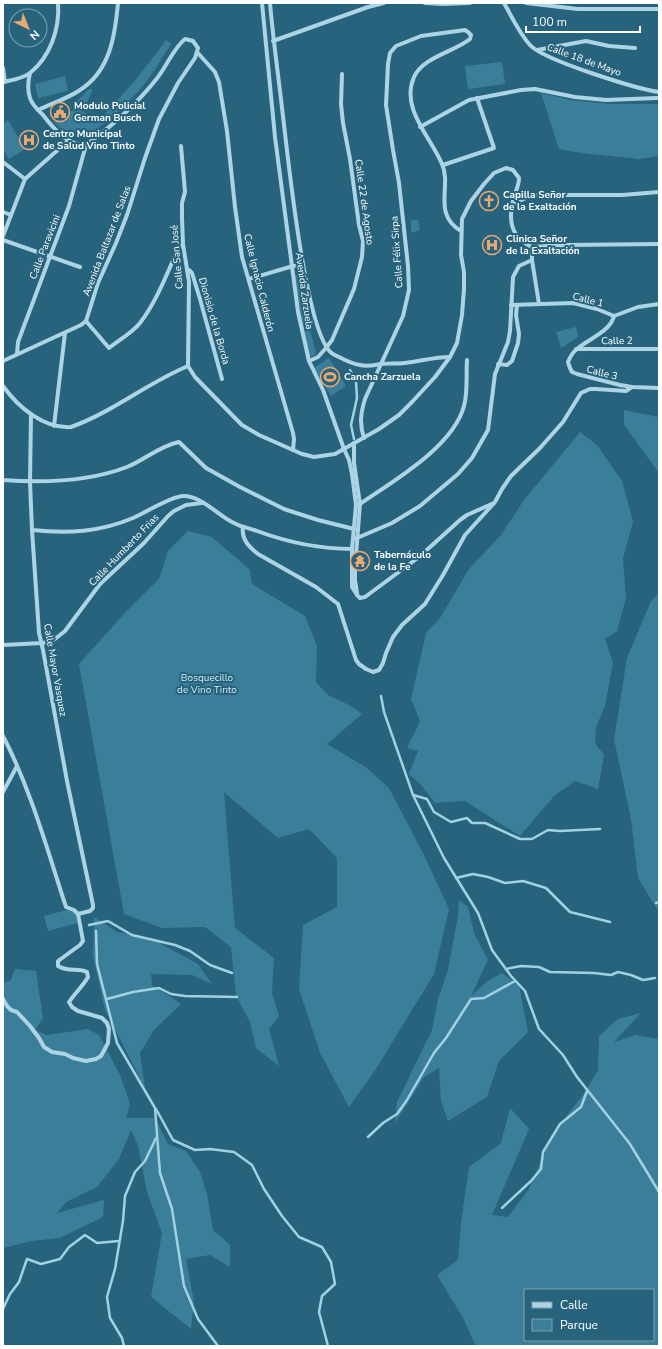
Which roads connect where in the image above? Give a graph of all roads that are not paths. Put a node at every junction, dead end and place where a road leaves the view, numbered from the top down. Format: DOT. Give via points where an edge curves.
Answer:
graph roads {
  1 [pos="58,3"];
  2 [pos="118,3"];
  3 [pos="262,3"];
  4 [pos="270,3"];
  5 [pos="384,3"];
  6 [pos="425,3"];
  7 [pos="470,3"];
  8 [pos="504,3"];
  9 [pos="526,3"];
  10 [pos="659,9"];
  11 [pos="273,41"];
  12 [pos="635,48"];
  13 [pos="537,50"];
  14 [pos="197,52"];
  15 [pos="3,68"];
  16 [pos="30,73"];
  17 [pos="342,74"];
  18 [pos="4,82"];
  19 [pos="657,91"];
  20 [pos="477,98"];
  21 [pos="658,98"];
  22 [pos="38,110"];
  23 [pos="420,126"];
  24 [pos="69,140"];
  25 [pos="86,144"];
  26 [pos="181,146"];
  27 [pos="3,162"];
  28 [pos="443,165"];
  29 [pos="25,179"];
  30 [pos="659,192"];
  31 [pos="512,204"];
  32 [pos="3,212"];
  33 [pos="11,215"];
  34 [pos="461,232"];
  35 [pos="3,236"];
  36 [pos="3,240"];
  37 [pos="183,244"];
  38 [pos="659,244"];
  39 [pos="532,247"];
  40 [pos="50,256"];
  41 [pos="532,260"];
  42 [pos="303,265"];
  43 [pos="293,266"];
  44 [pos="80,267"];
  45 [pos="187,270"];
  46 [pos="249,279"];
  47 [pos="539,304"];
  48 [pos="659,304"];
  49 [pos="512,305"];
  50 [pos="517,305"];
  51 [pos="614,316"];
  52 [pos="86,321"];
  53 [pos="65,333"];
  54 [pos="326,348"];
  55 [pos="576,349"];
  56 [pos="659,349"];
  57 [pos="17,354"];
  58 [pos="450,357"];
  59 [pos="468,360"];
  60 [pos="3,361"];
  61 [pos="309,361"];
  62 [pos="382,364"];
  63 [pos="498,364"];
  64 [pos="188,366"];
  65 [pos="222,379"];
  66 [pos="3,386"];
  67 [pos="632,387"];
  68 [pos="659,388"];
  69 [pos="31,414"];
  70 [pos="54,426"];
  71 [pos="364,438"];
  72 [pos="354,443"];
  73 [pos="344,449"];
  74 [pos="293,450"];
  75 [pos="3,480"];
  76 [pos="30,482"];
  77 [pos="495,502"];
  78 [pos="202,503"];
  79 [pos="358,505"];
  80 [pos="243,527"];
  81 [pos="32,530"];
  82 [pos="354,530"];
  83 [pos="355,538"];
  84 [pos="352,549"];
  85 [pos="357,596"];
  86 [pos="42,643"];
  87 [pos="3,645"];
  88 [pos="3,736"];
  89 [pos="17,766"];
  90 [pos="3,792"];
  91 [pos="78,914"];
  92 [pos="3,999"];
  1 -- 16 [label="street" via="57,26 50,46"];
  2 -- 22 [label="street" via="114,39 103,66 81,90"];
  3 -- 43 [label="street, Avenida Zarzuela" via="275,137"];
  4 -- 11 [label="street, Avenida Zarzuela"];
  5 -- 11 [label="street"];
  6 -- 7 [label="street"];
  8 -- 13 [label="street, Calle 18 de Mayo" via="530,45"];
  9 -- 10 [label="street" via="578,9"];
  11 -- 42 [label="street, Avenida Zarzuela"];
  12 -- 13 [label="street" via="586,41"];
  13 -- 19 [label="street, Calle 18 de Mayo" via="608,78"];
  14 -- 25 [label="street" via="198,48 194,42 185,39 178,45 158,77 135,103"];
  14 -- 46 [label="street, Calle Ignacio Calderón" via="219,82 239,239"];
  14 -- 52 [label="street, Avenida Baltazar de Salas" via="159,119 127,215 98,283"];
  15 -- 18 [label="street"];
  16 -- 18 [label="street"];
  16 -- 22 [label="street" via="28,90 33,105"];
  17 -- 54 [label="street, Calle 22 de Agosto" via="343,123 363,251 354,289"];
  19 -- 21 [label="street"];
  20 -- 21 [label="street" via="521,90 606,100"];
  20 -- 23 [label="street" via="463,102"];
  20 -- 28 [label="street" via="494,148"];
  22 -- 24 [label="street"];
  23 -- 28 [label="street"];
  23 -- 62 [label="street, Calle Félix Sirpa" via="412,106 414,76 424,66 468,41 471,36 464,30 421,36 396,46 390,53 386,105 399,182 409,290 403,316"];
  24 -- 25 [label="street" via="77,144"];
  24 -- 29 [label="street"];
  25 -- 40 [label="street, Calle Paravicini" via="69,206"];
  26 -- 37 [label="street, Calle San José" via="185,192 182,203"];
  27 -- 29 [label="street"];
  28 -- 34 [label="street" via="444,207 453,224"];
  29 -- 33 [label="street"];
  30 -- 31 [label="street" via="622,195 538,195"];
  31 -- 34 [label="street" via="519,178 513,170 506,168 494,173 471,201 462,219"];
  31 -- 39 [label="street" via="512,226 518,237"];
  32 -- 33 [label="street"];
  33 -- 35 [label="street"];
  34 -- 58 [label="street" via="463,302 457,343"];
  36 -- 40 [label="street"];
  37 -- 45 [label="street, Calle San José"];
  37 -- 52 [label="street" via="178,249 153,302 133,331 109,348"];
  38 -- 39 [label="street"];
  39 -- 41 [label="street"];
  40 -- 44 [label="street"];
  40 -- 57 [label="street, Calle Paravicini" via="18,342"];
  41 -- 47 [label="street"];
  41 -- 49 [label="street" via="519,266 513,277"];
  42 -- 43 [label="street"];
  42 -- 54 [label="street, Avenida Zarzuela" via="314,316"];
  43 -- 46 [label="street"];
  43 -- 61 [label="street, Avenida Zarzuela" via="298,312"];
  45 -- 64 [label="street, Calle San José"];
  45 -- 65 [label="street, Dionisio de la Borda" via="192,273"];
  46 -- 74 [label="street, Calle Ignacio Calderón" via="293,433"];
  47 -- 50 [label="street, Calle 1"];
  47 -- 51 [label="street, Calle 1" via="573,303"];
  48 -- 51 [label="street, Calle 1" via="638,307"];
  49 -- 50 [label="street, Calle 1"];
  49 -- 63 [label="street" via="508,342"];
  50 -- 63 [label="street" via="518,343 512,361 507,365"];
  51 -- 55 [label="street" via="601,333"];
  52 -- 53 [label="street"];
  53 -- 57 [label="street"];
  53 -- 70 [label="street"];
  54 -- 61 [label="street" via="318,357"];
  54 -- 62 [label="street" via="332,354 359,365"];
  55 -- 56 [label="street, Calle 2"];
  55 -- 67 [label="street, Calle 3" via="568,362 572,372"];
  57 -- 60 [label="street"];
  58 -- 62 [label="street"];
  58 -- 71 [label="street" via="399,415"];
  59 -- 79 [label="street" via="465,404 445,438 413,466"];
  61 -- 73 [label="street, Avenida Zarzuela" via="323,390"];
  62 -- 71 [label="street, Calle Félix Sirpa" via="363,406 361,426"];
  63 -- 83 [label="street" via="488,430 472,458 458,474 420,506 392,523"];
  64 -- 70 [label="street" via="163,377 78,425 65,428"];
  64 -- 74 [label="street" via="242,425"];
  66 -- 69 [label="street" via="11,397"];
  67 -- 68 [label="street, Calle 3"];
  67 -- 77 [label="street" via="626,391 590,389 581,393 563,422 506,482"];
  69 -- 70 [label="street"];
  69 -- 76 [label="street, Calle Mayor Vasquez"];
  71 -- 72 [label="street"];
  72 -- 73 [label="street"];
  72 -- 79 [label="street"];
  73 -- 74 [label="street" via="335,454 314,457"];
  73 -- 79 [label="street, Avenida Zarzuela" via="351,467"];
  75 -- 76 [label="street"];
  76 -- 81 [label="street, Calle Mayor Vasquez"];
  76 -- 82 [label="street" via="88,478 110,473 129,466 168,444 179,442 206,468 240,488 284,509"];
  77 -- 80 [label="street" via="465,534 444,575 425,604 402,625 388,649 383,664 374,672 356,660 340,606 316,587 249,547"];
  77 -- 85 [label="street" via="467,515 419,557 362,598"];
  78 -- 80 [label="street"];
  78 -- 81 [label="street" via="184,496 101,529 74,532"];
  78 -- 86 [label="street, Calle Humberto Frias" via="186,505 168,516 100,584 65,631 49,642"];
  79 -- 82 [label="street, Avenida Zarzuela"];
  79 -- 83 [label="street"];
  80 -- 84 [label="street" via="307,545"];
  81 -- 86 [label="street, Calle Mayor Vasquez" via="39,633"];
  82 -- 83 [label="street, Avenida Zarzuela"];
  83 -- 84 [label="street, Avenida Zarzuela"];
  83 -- 85 [label="street" via="354,580"];
  84 -- 85 [label="street, Avenida Zarzuela" via="352,587"];
  86 -- 87 [label="street, Calle Humberto Frias"];
  86 -- 91 [label="street, Calle Mayor Vasquez" via="67,780 94,905 90,911"];
  88 -- 89 [label="street"];
  89 -- 90 [label="street"];
  89 -- 91 [label="street" via="66,907"];
  91 -- 92 [label="street" via="83,941 58,962 58,966 69,971 87,972 85,984 69,1002 78,1011 102,1018 107,1023 109,1039 102,1056 96,1060 86,1061 52,1052 44,1047 27,1023 17,1012 11,1010"];
}
